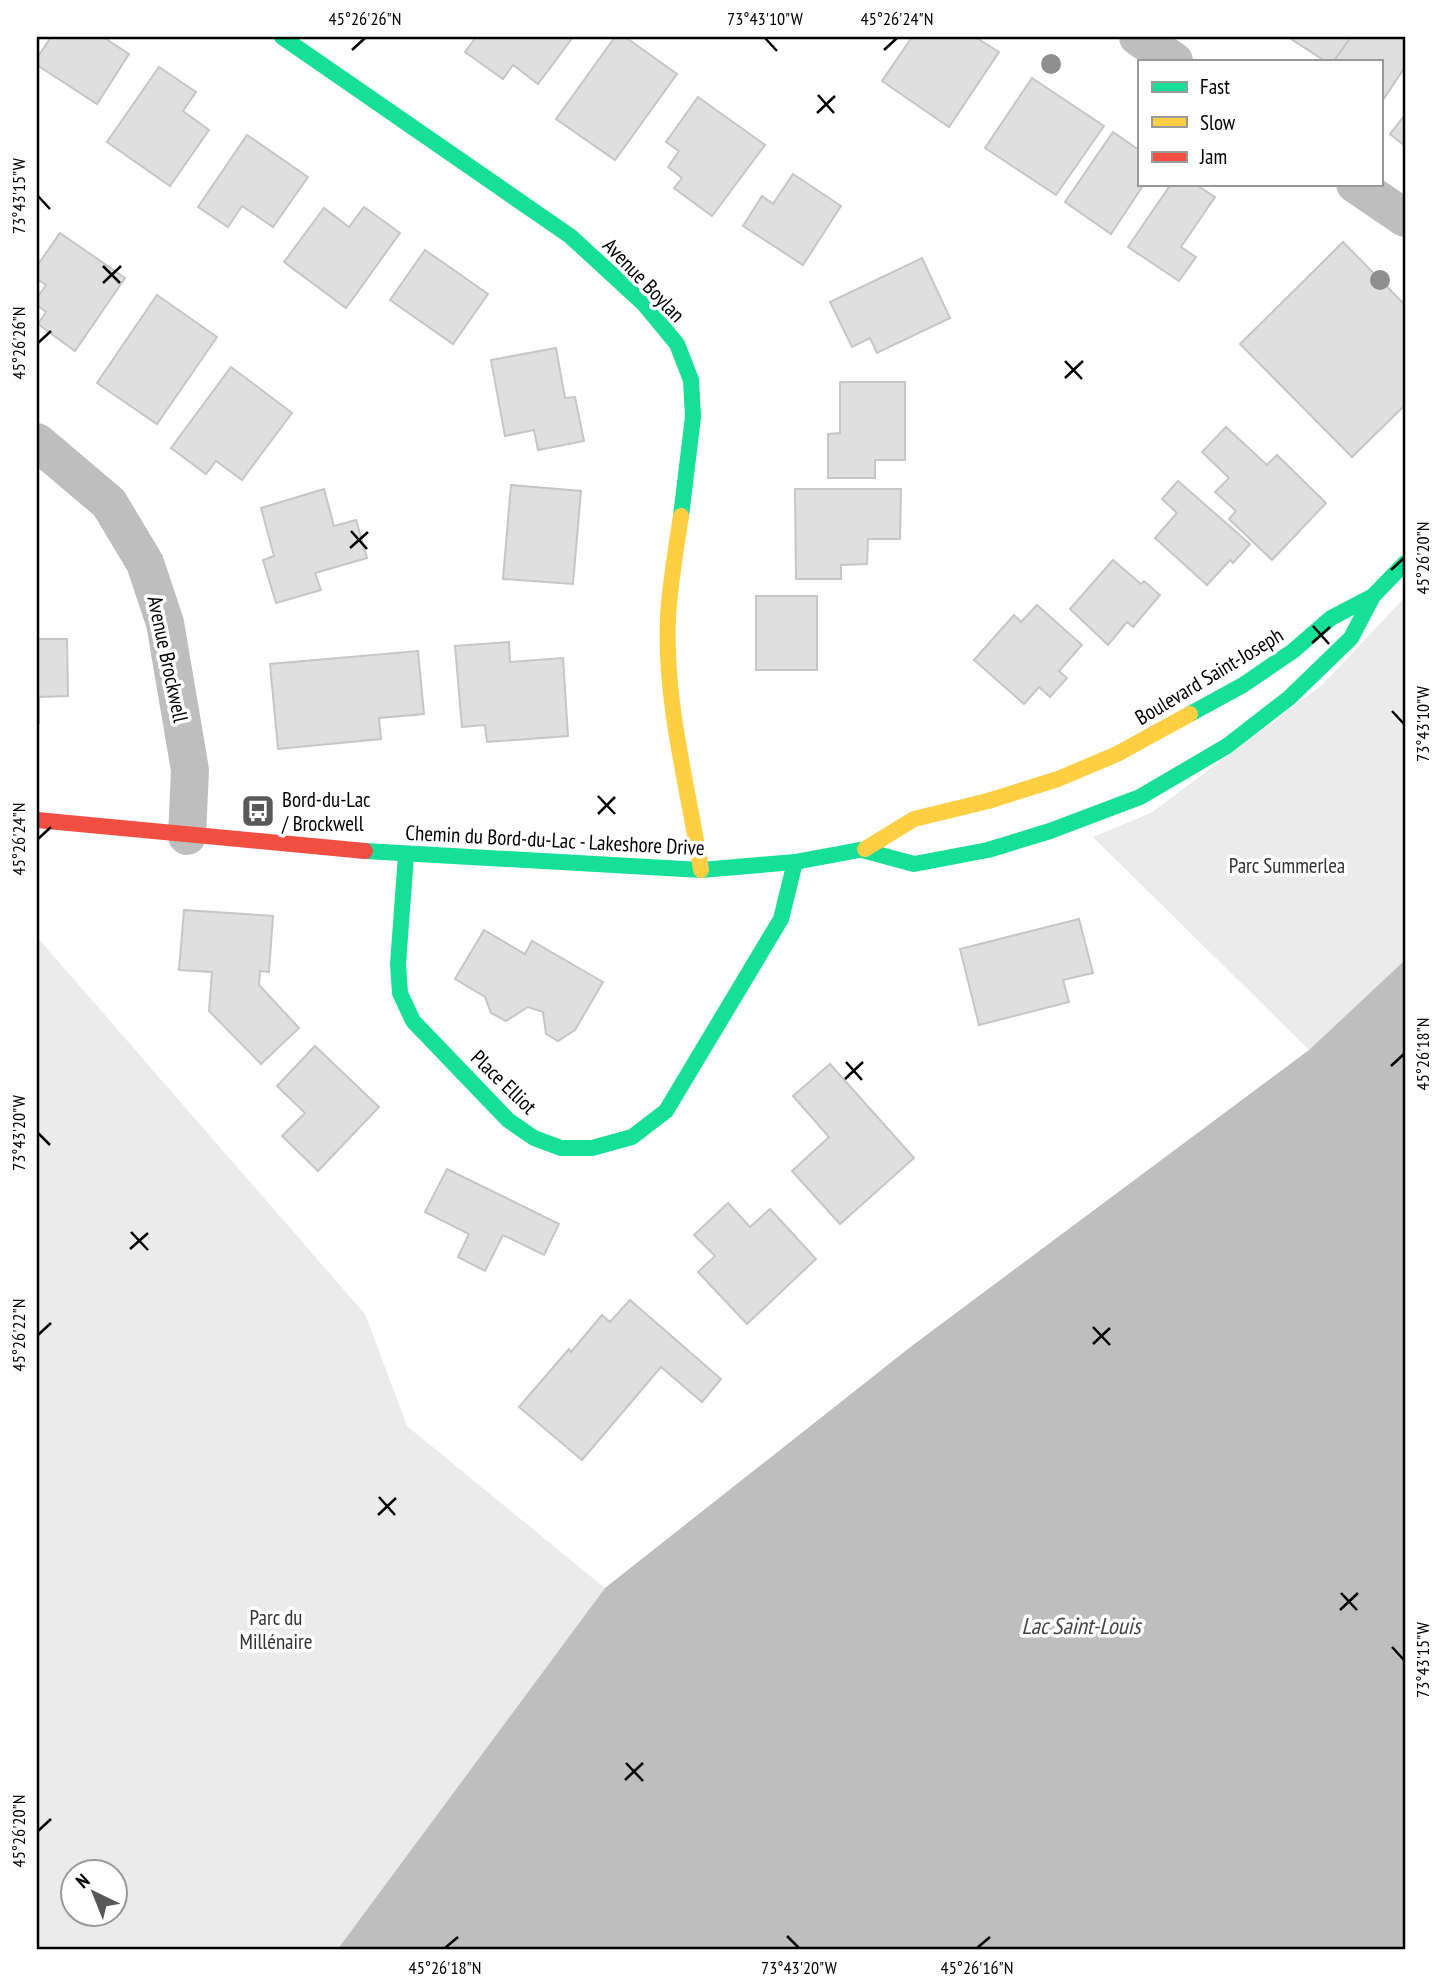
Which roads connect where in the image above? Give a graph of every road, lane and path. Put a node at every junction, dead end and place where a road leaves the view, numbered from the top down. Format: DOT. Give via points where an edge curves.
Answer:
graph roads {
  1 [pos="282,37"];
  2 [pos="1138,37"];
  3 [pos="1172,60"];
  4 [pos="1358,186"];
  5 [pos="1405,218"];
  6 [pos="37,442"];
  7 [pos="1405,564"];
  8 [pos="1373,596"];
  9 [pos="1058,779"];
  10 [pos="1092,815"];
  11 [pos="37,820"];
  12 [pos="187,836"];
  13 [pos="862,850"];
  14 [pos="406,855"];
  15 [pos="795,862"];
  16 [pos="701,870"];
  1 -- 16 [label="street, Avenue Boylan" via="570,236 643,303 677,344 691,380 693,417 668,616 669,666 674,722"];
  2 -- 3 [label="street"];
  4 -- 5 [label="street"];
  6 -- 12 [label="street, Avenue Brockwell" via="109,503 145,563 165,623 190,770"];
  7 -- 8 [label="street, Boulevard Saint-Joseph"];
  8 -- 9 [label="street, Boulevard Saint-Joseph" via="1331,618 1293,651 1196,712 1118,754"];
  8 -- 10 [label="street, Boulevard Saint-Joseph" via="1351,638 1289,698 1185,773"];
  9 -- 13 [label="street, Chemin du Bord-du-Lac - Lakeshore Drive" via="914,819"];
  10 -- 13 [label="street, Chemin du Bord-du-Lac - Lakeshore Drive" via="988,850 914,864"];
  11 -- 12 [label="street, Chemin du Bord-du-Lac - Lakeshore Drive"];
  12 -- 14 [label="street, Chemin du Bord-du-Lac - Lakeshore Drive"];
  13 -- 15 [label="street, Chemin du Bord-du-Lac - Lakeshore Drive"];
  14 -- 15 [label="street, Place Elliot" via="398,964 400,993 413,1021 508,1120 534,1138 561,1148 592,1148 632,1137 667,1111 781,919"];
  14 -- 16 [label="street, Chemin du Bord-du-Lac - Lakeshore Drive"];
  15 -- 16 [label="street, Chemin du Bord-du-Lac - Lakeshore Drive"];
}
